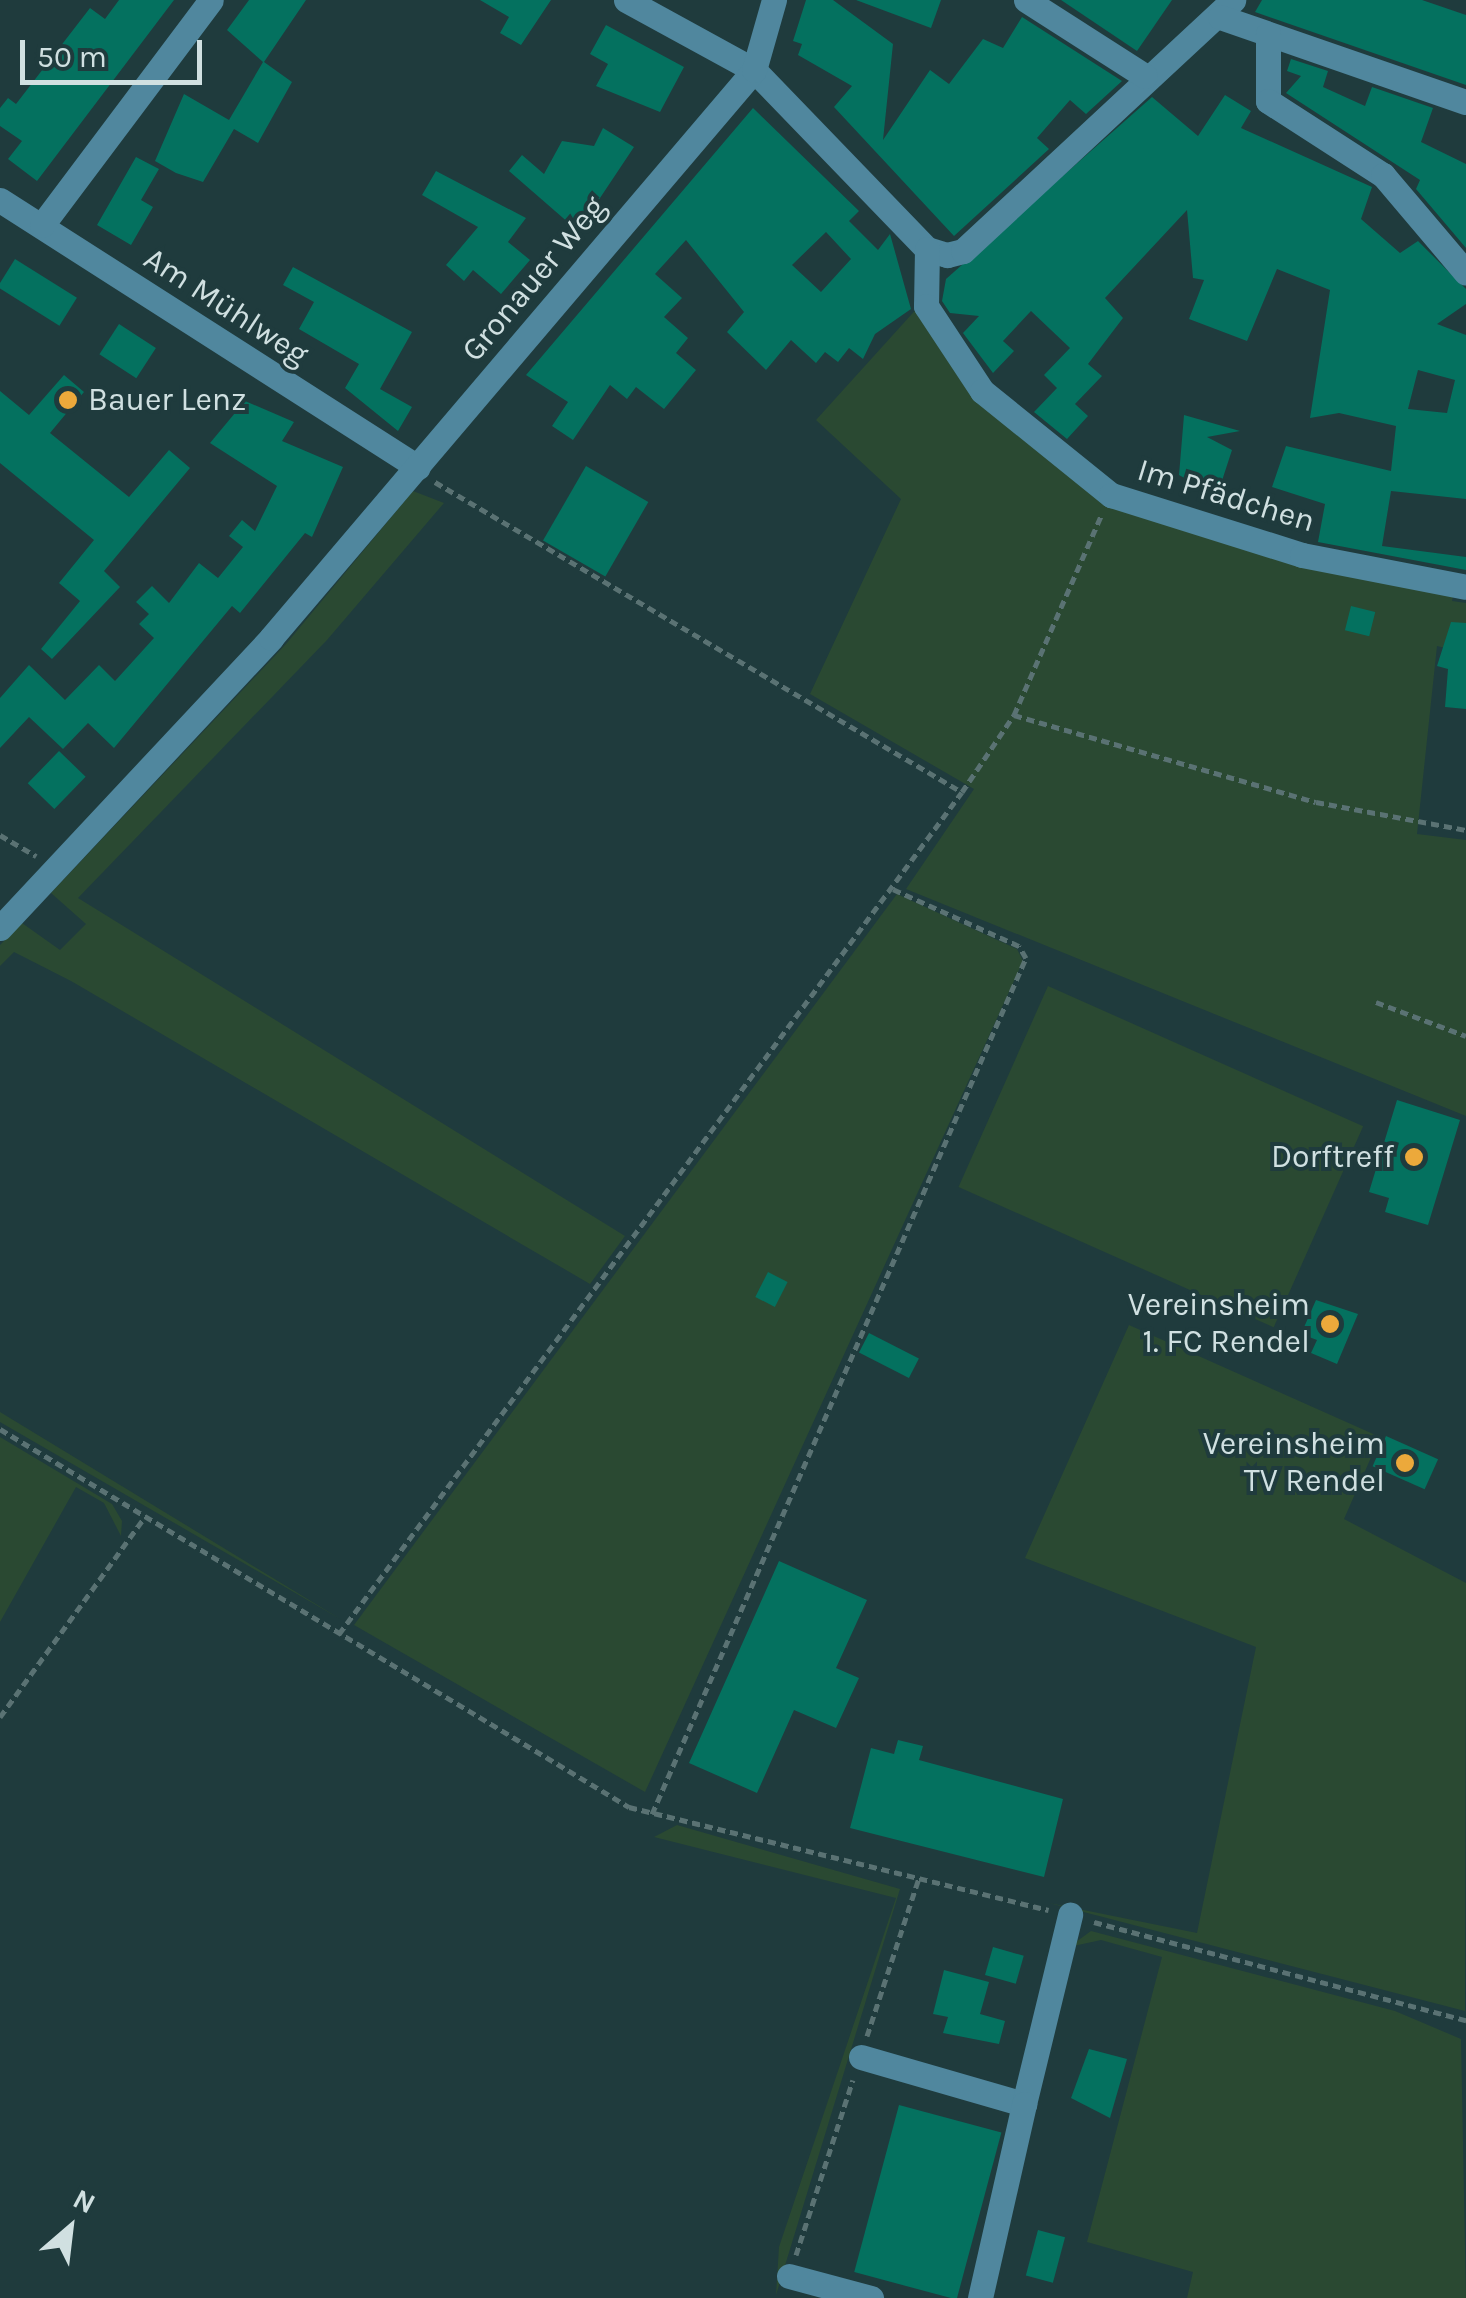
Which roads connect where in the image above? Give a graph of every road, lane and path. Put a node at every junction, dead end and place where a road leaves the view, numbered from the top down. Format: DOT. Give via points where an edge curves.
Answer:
graph roads {
  1 [pos="211,0"];
  2 [pos="626,0"];
  3 [pos="774,0"];
  4 [pos="1026,0"];
  5 [pos="1226,8"];
  6 [pos="1268,34"];
  7 [pos="754,70"];
  8 [pos="1145,76"];
  9 [pos="1466,102"];
  10 [pos="0,200"];
  11 [pos="42,225"];
  12 [pos="926,249"];
  13 [pos="1466,273"];
  14 [pos="418,467"];
  15 [pos="1111,495"];
  16 [pos="1466,587"];
  17 [pos="1014,714"];
  18 [pos="962,792"];
  19 [pos="1466,830"];
  20 [pos="0,835"];
  21 [pos="58,868"];
  22 [pos="893,889"];
  23 [pos="0,928"];
  24 [pos="1376,1002"];
  25 [pos="1466,1036"];
  26 [pos="0,1429"];
  27 [pos="145,1517"];
  28 [pos="338,1634"];
  29 [pos="0,1717"];
  30 [pos="651,1815"];
  31 [pos="919,1878"];
  32 [pos="1070,1915"];
  33 [pos="1466,2020"];
  34 [pos="861,2057"];
  35 [pos="1024,2104"];
  36 [pos="790,2276"];
  37 [pos="871,2298"];
  38 [pos="980,2298"];
  1 -- 11 [label="street"];
  2 -- 7 [label="street"];
  3 -- 7 [label="street"];
  4 -- 8 [label="street"];
  5 -- 6 [label="street"];
  5 -- 8 [label="street"];
  6 -- 9 [label="street"];
  6 -- 13 [label="street" via="1268,101 1383,175"];
  7 -- 12 [label="street"];
  7 -- 14 [label="street, Gronauer Weg"];
  8 -- 12 [label="street" via="963,251"];
  10 -- 11 [label="street, Am Mühlweg"];
  11 -- 14 [label="street, Am Mühlweg"];
  12 -- 15 [label="street, Im Pfädchen" via="926,306 982,391"];
  14 -- 18 [label="path"];
  14 -- 21 [label="street, Gronauer Weg"];
  15 -- 16 [label="street, Im Pfädchen" via="1302,554"];
  15 -- 17 [label="path"];
  17 -- 18 [label="path"];
  17 -- 19 [label="path" via="1316,802"];
  18 -- 22 [label="path"];
  20 -- 21 [label="path"];
  21 -- 23 [label="street, Gronauer Weg"];
  22 -- 28 [label="path"];
  22 -- 30 [label="path" via="1019,946 1026,958"];
  24 -- 25 [label="path"];
  26 -- 27 [label="path"];
  27 -- 28 [label="path"];
  27 -- 29 [label="path"];
  28 -- 30 [label="path"];
  30 -- 31 [label="path"];
  31 -- 32 [label="path"];
  31 -- 34 [label="path"];
  32 -- 33 [label="path"];
  32 -- 35 [label="street"];
  34 -- 35 [label="street"];
  34 -- 36 [label="path"];
  35 -- 38 [label="street"];
  36 -- 37 [label="street"];
}
